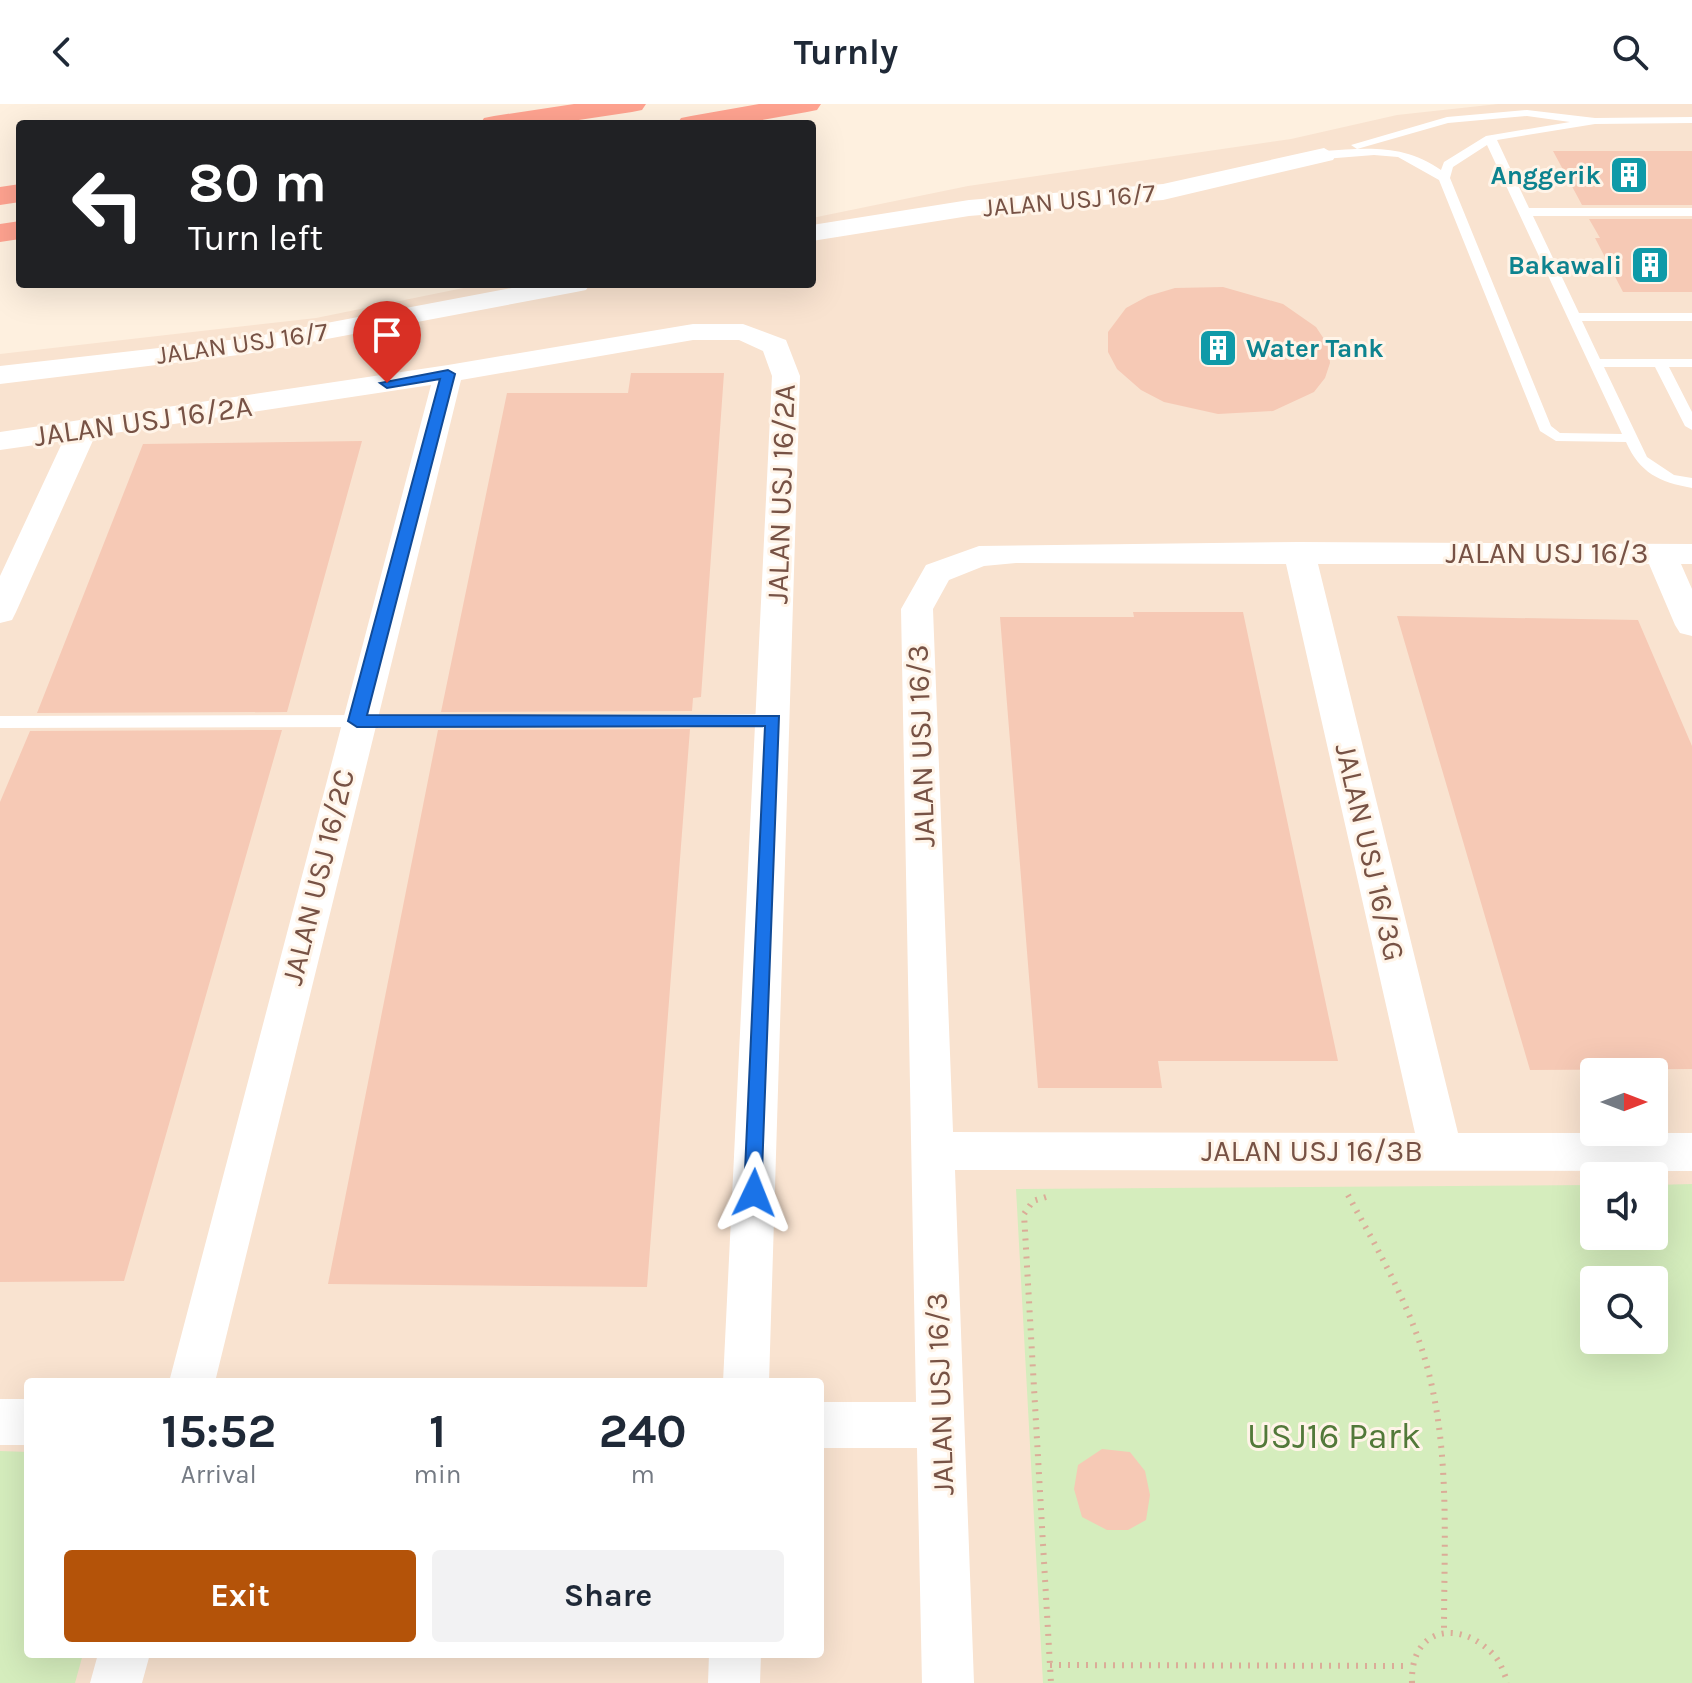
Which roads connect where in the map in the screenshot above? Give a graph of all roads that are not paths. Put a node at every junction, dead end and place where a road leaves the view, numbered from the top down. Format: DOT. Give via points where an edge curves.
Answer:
graph roads {
  1 [pos="632,104"];
  2 [pos="807,104"];
  3 [pos="522,120"];
  4 [pos="714,120"];
  5 [pos="1692,120"];
  6 [pos="1595,121"];
  7 [pos="1490,138"];
  8 [pos="1324,155"];
  9 [pos="1444,178"];
  10 [pos="1524,212"];
  11 [pos="1692,212"];
  12 [pos="816,232"];
  13 [pos="555,288"];
  14 [pos="1574,317"];
  15 [pos="1692,317"];
  16 [pos="1596,363"];
  17 [pos="1660,363"];
  18 [pos="1692,363"];
  19 [pos="448,374"];
  20 [pos="0,375"];
  21 [pos="1692,426"];
  22 [pos="82,431"];
  23 [pos="1631,438"];
  24 [pos="0,441"];
  25 [pos="1692,483"];
  26 [pos="1299,552"];
  27 [pos="1676,554"];
  28 [pos="0,612"];
  29 [pos="1692,625"];
  30 [pos="773,720"];
  31 [pos="357,721"];
  32 [pos="0,722"];
  33 [pos="932,1151"];
  34 [pos="1441,1152"];
  35 [pos="1692,1152"];
  36 [pos="193,1378"];
  37 [pos="746,1378"];
  38 [pos="0,1422"];
  39 [pos="24,1422"];
  40 [pos="824,1425"];
  41 [pos="940,1425"];
  42 [pos="123,1658"];
  43 [pos="735,1658"];
  44 [pos="116,1683"];
  45 [pos="734,1683"];
  46 [pos="948,1683"];
  1 -- 3 [label="highway"];
  2 -- 4 [label="highway"];
  5 -- 6 [label="lane"];
  6 -- 7 [label="lane"];
  6 -- 8 [label="lane" via="1527,113 1447,120"];
  7 -- 9 [label="lane" via="1448,165"];
  7 -- 10 [label="lane"];
  8 -- 9 [label="lane" via="1391,151 1418,158"];
  8 -- 12 [label="street, JALAN USJ 16/7" via="1163,192 969,208"];
  9 -- 23 [label="lane" via="1545,428 1556,437"];
  10 -- 11 [label="lane"];
  10 -- 14 [label="lane"];
  13 -- 20 [label="street, JALAN USJ 16/7" via="247,346"];
  14 -- 15 [label="lane"];
  14 -- 16 [label="lane"];
  16 -- 17 [label="lane"];
  16 -- 23 [label="lane"];
  17 -- 18 [label="lane"];
  17 -- 21 [label="lane"];
  19 -- 22 [label="street, JALAN USJ 16/2A"];
  19 -- 30 [label="street, JALAN USJ 16/2A" via="693,332 743,332 776,346 786,376"];
  19 -- 31 [label="street, JALAN USJ 16/2C"];
  22 -- 24 [label="street, JALAN USJ 16/2A"];
  22 -- 28 [label="street"];
  23 -- 25 [label="lane" via="1653,471"];
  26 -- 27 [label="street, JALAN USJ 16/3"];
  26 -- 33 [label="street, JALAN USJ 16/3" via="1016,553 979,556 937,573 917,609"];
  26 -- 34 [label="street, JALAN USJ 16/3G"];
  27 -- 29 [label="street"];
  30 -- 31 [label="lane"];
  30 -- 37 [label="street, JALAN USJ 16/2A"];
  31 -- 32 [label="lane"];
  31 -- 36 [label="street, JALAN USJ 16/2C"];
  33 -- 34 [label="street, JALAN USJ 16/3B"];
  33 -- 41 [label="street, JALAN USJ 16/3"];
  34 -- 35 [label="street, JALAN USJ 16/3B"];
  38 -- 39 [label="street"];
  40 -- 41 [label="street"];
  41 -- 46 [label="street, JALAN USJ 16/3"];
  42 -- 44 [label="street"];
  43 -- 45 [label="street"];
}
